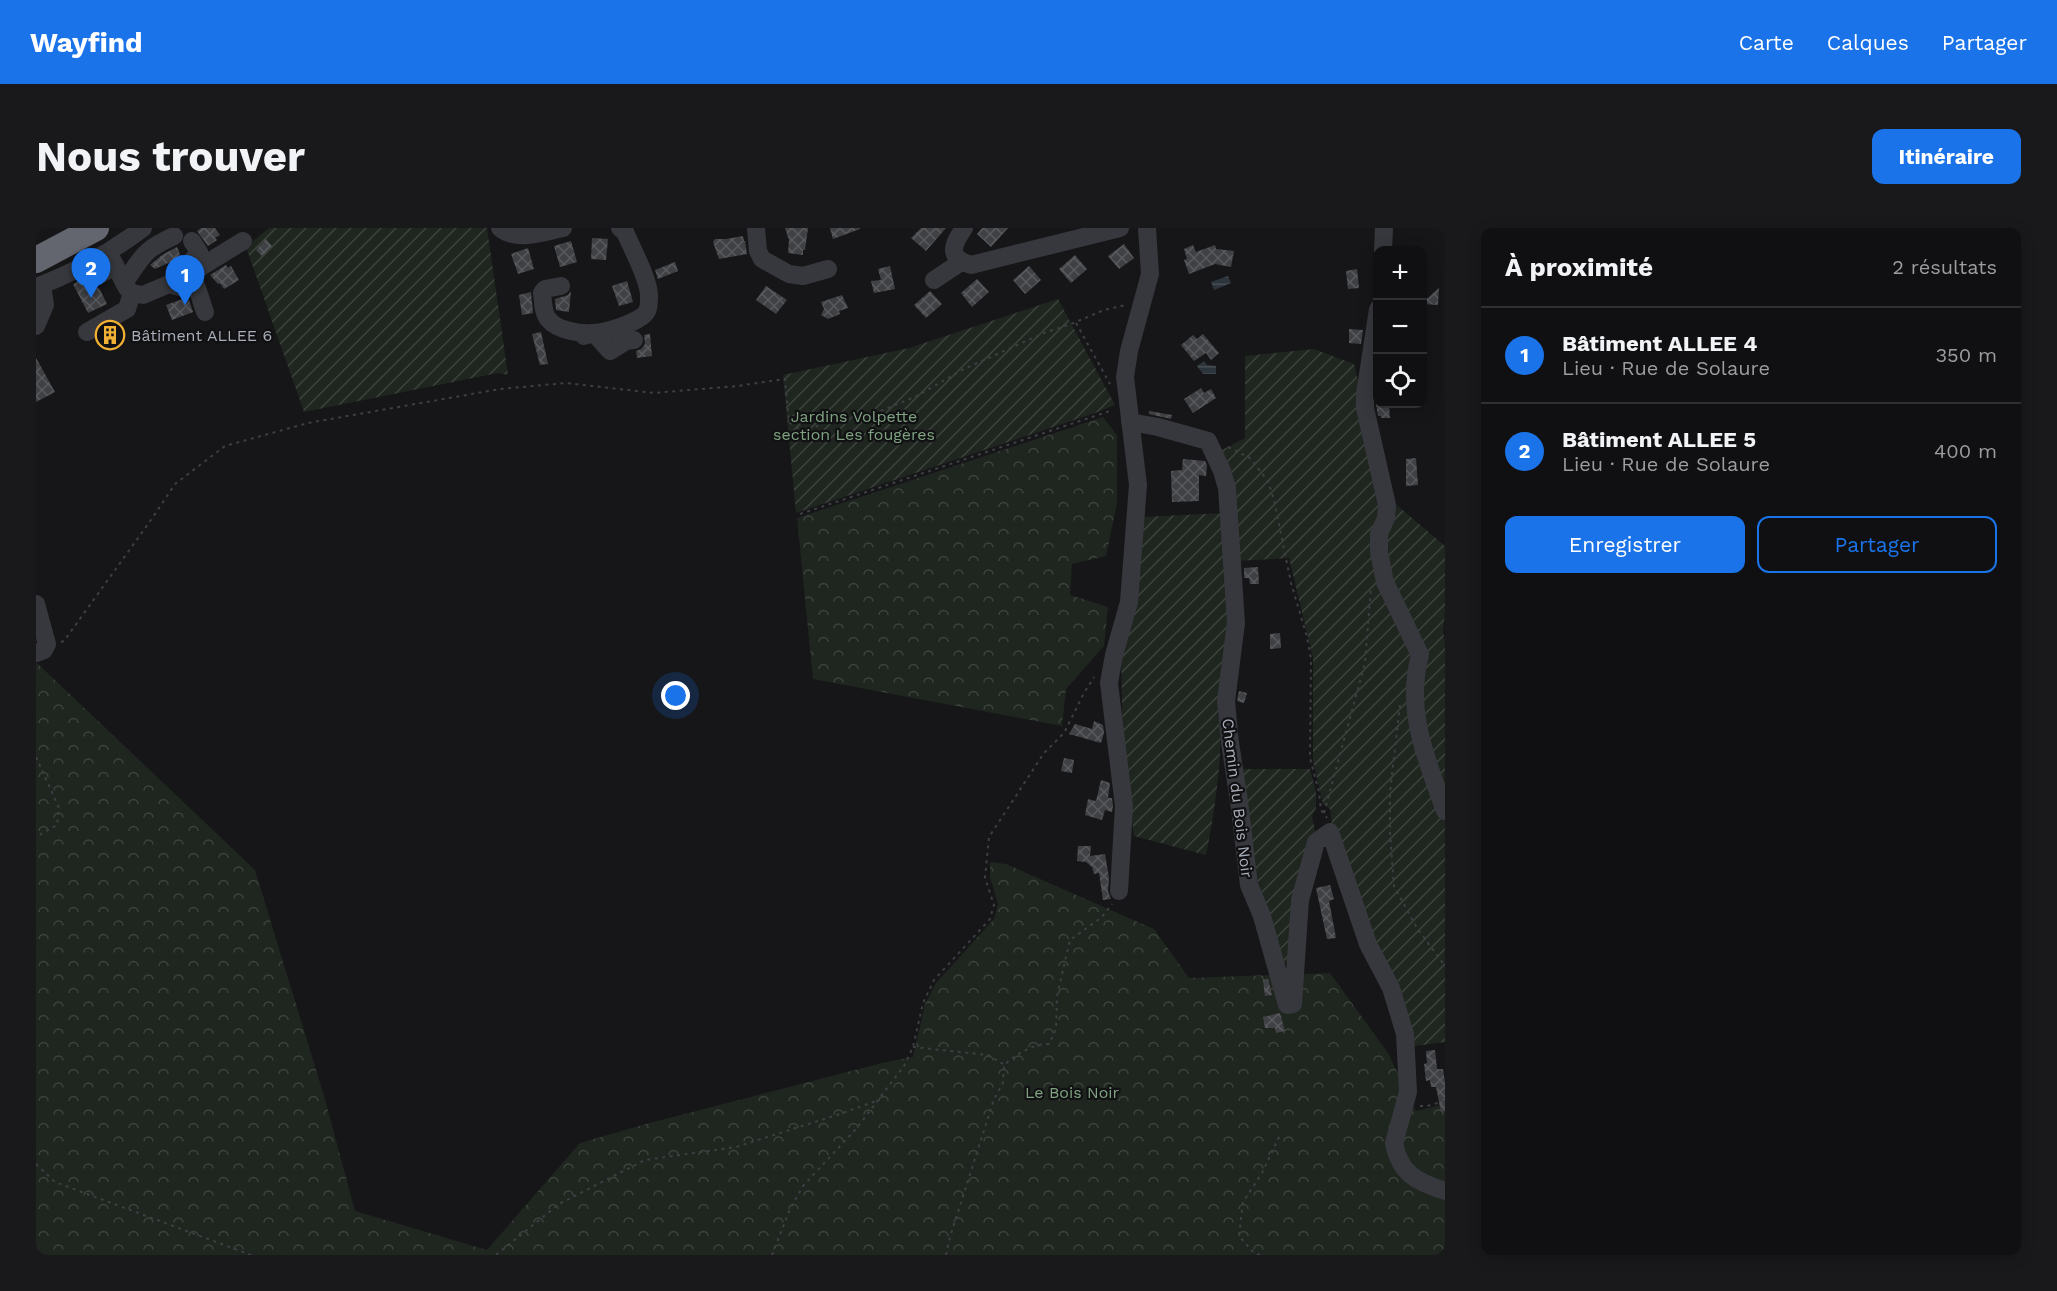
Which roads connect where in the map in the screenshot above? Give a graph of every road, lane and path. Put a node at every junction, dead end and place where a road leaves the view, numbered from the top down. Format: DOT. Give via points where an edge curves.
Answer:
graph roads {
  1 [pos="68,228"];
  2 [pos="96,228"];
  3 [pos="143,228"];
  4 [pos="500,228"];
  5 [pos="563,228"];
  6 [pos="620,228"];
  7 [pos="756,228"];
  8 [pos="964,228"];
  9 [pos="1120,228"];
  10 [pos="1147,228"];
  11 [pos="1384,228"];
  12 [pos="543,230"];
  13 [pos="174,236"];
  14 [pos="1053,237"];
  15 [pos="192,241"];
  16 [pos="243,241"];
  17 [pos="36,244"];
  18 [pos="1383,246"];
  19 [pos="36,260"];
  20 [pos="961,262"];
  21 [pos="828,269"];
  22 [pos="183,276"];
  23 [pos="119,280"];
  24 [pos="934,280"];
  25 [pos="39,286"];
  26 [pos="561,286"];
  27 [pos="1144,301"];
  28 [pos="205,312"];
  29 [pos="40,314"];
  30 [pos="1076,322"];
  31 [pos="87,332"];
  32 [pos="586,333"];
  33 [pos="552,335"];
  34 [pos="1373,337"];
  35 [pos="634,340"];
  36 [pos="1127,412"];
  37 [pos="1208,441"];
  38 [pos="800,514"];
  39 [pos="1372,581"];
  40 [pos="36,604"];
  41 [pos="41,648"];
  42 [pos="1114,655"];
  43 [pos="1401,699"];
  44 [pos="36,756"];
  45 [pos="1445,811"];
  46 [pos="1324,814"];
  47 [pos="1330,832"];
  48 [pos="36,837"];
  49 [pos="1119,891"];
  50 [pos="1445,966"];
  51 [pos="913,1047"];
  52 [pos="1004,1065"];
  53 [pos="878,1100"];
  54 [pos="1445,1101"];
  55 [pos="1414,1106"];
  56 [pos="1280,1135"];
  57 [pos="36,1164"];
  58 [pos="1445,1191"];
  59 [pos="251,1255"];
  60 [pos="496,1255"];
  61 [pos="772,1255"];
  62 [pos="946,1255"];
  63 [pos="1260,1255"];
  1 -- 17 [label="highway"];
  2 -- 19 [label="highway"];
  3 -- 23 [label="street"];
  4 -- 12 [label="street" via="511,235"];
  5 -- 12 [label="street"];
  6 -- 32 [label="street" via="650,294 647,312 636,321"];
  7 -- 21 [label="street" via="762,259 789,274 804,276"];
  8 -- 20 [label="street" via="953,249"];
  9 -- 14 [label="street"];
  10 -- 27 [label="street" via="1150,274"];
  11 -- 18 [label="street"];
  13 -- 23 [label="street" via="153,245"];
  14 -- 20 [label="street" via="971,265"];
  15 -- 22 [label="street" via="199,252"];
  16 -- 22 [label="street"];
  20 -- 24 [label="street"];
  22 -- 23 [label="street" via="142,295"];
  22 -- 28 [label="street" via="196,285"];
  23 -- 25 [label="street"];
  23 -- 31 [label="street"];
  25 -- 29 [label="street"];
  26 -- 32 [label="street" via="542,293 549,321"];
  27 -- 30 [label="path" via="1104,309"];
  27 -- 36 [label="street" via="1125,376"];
  30 -- 36 [label="path"];
  30 -- 41 [label="path" via="964,369 873,414 828,421 804,432 789,422 785,379 654,393 566,383 500,389 308,423 225,446 175,483 64,641"];
  32 -- 33 [label="street" via="576,338"];
  32 -- 35 [label="street" via="610,351"];
  34 -- 45 [label="street" via="1365,408 1387,505 1379,534 1379,552 1385,582 1420,655 1414,676 1421,743"];
  36 -- 37 [label="street" via="1158,427"];
  36 -- 38 [label="path"];
  36 -- 42 [label="street" via="1138,485 1129,602"];
  37 -- 46 [label="path" via="1250,458 1268,481 1274,500 1311,659 1310,758"];
  37 -- 47 [label="street, Chemin du Bois Noir" via="1227,488 1236,623 1226,701 1249,885 1262,916 1287,1005 1293,1004 1300,900 1316,842"];
  39 -- 46 [label="path" via="1365,663"];
  40 -- 41 [label="street"];
  42 -- 49 [label="street" via="1109,683 1124,806"];
  42 -- 51 [label="path" via="1098,671 1064,734 1044,753 989,837 985,878 993,911 934,980 923,1003"];
  43 -- 50 [label="path" via="1390,792 1395,886 1417,928"];
  44 -- 48 [label="path" via="59,808 57,825"];
  46 -- 47 [label="path"];
  47 -- 58 [label="street" via="1368,944 1391,988 1404,1034 1408,1092 1395,1149 1408,1174"];
  49 -- 52 [label="path" via="1102,917 1070,940 1057,996 1056,1029 1049,1044 1017,1054"];
  51 -- 52 [label="path" via="988,1055"];
  51 -- 53 [label="path"];
  52 -- 62 [label="path" via="1003,1083 994,1099"];
  53 -- 60 [label="path" via="736,1147 645,1160 559,1204"];
  53 -- 61 [label="path" via="803,1186"];
  54 -- 55 [label="path"];
  56 -- 63 [label="path" via="1243,1202 1239,1236"];
  57 -- 59 [label="path" via="55,1182"];
}
